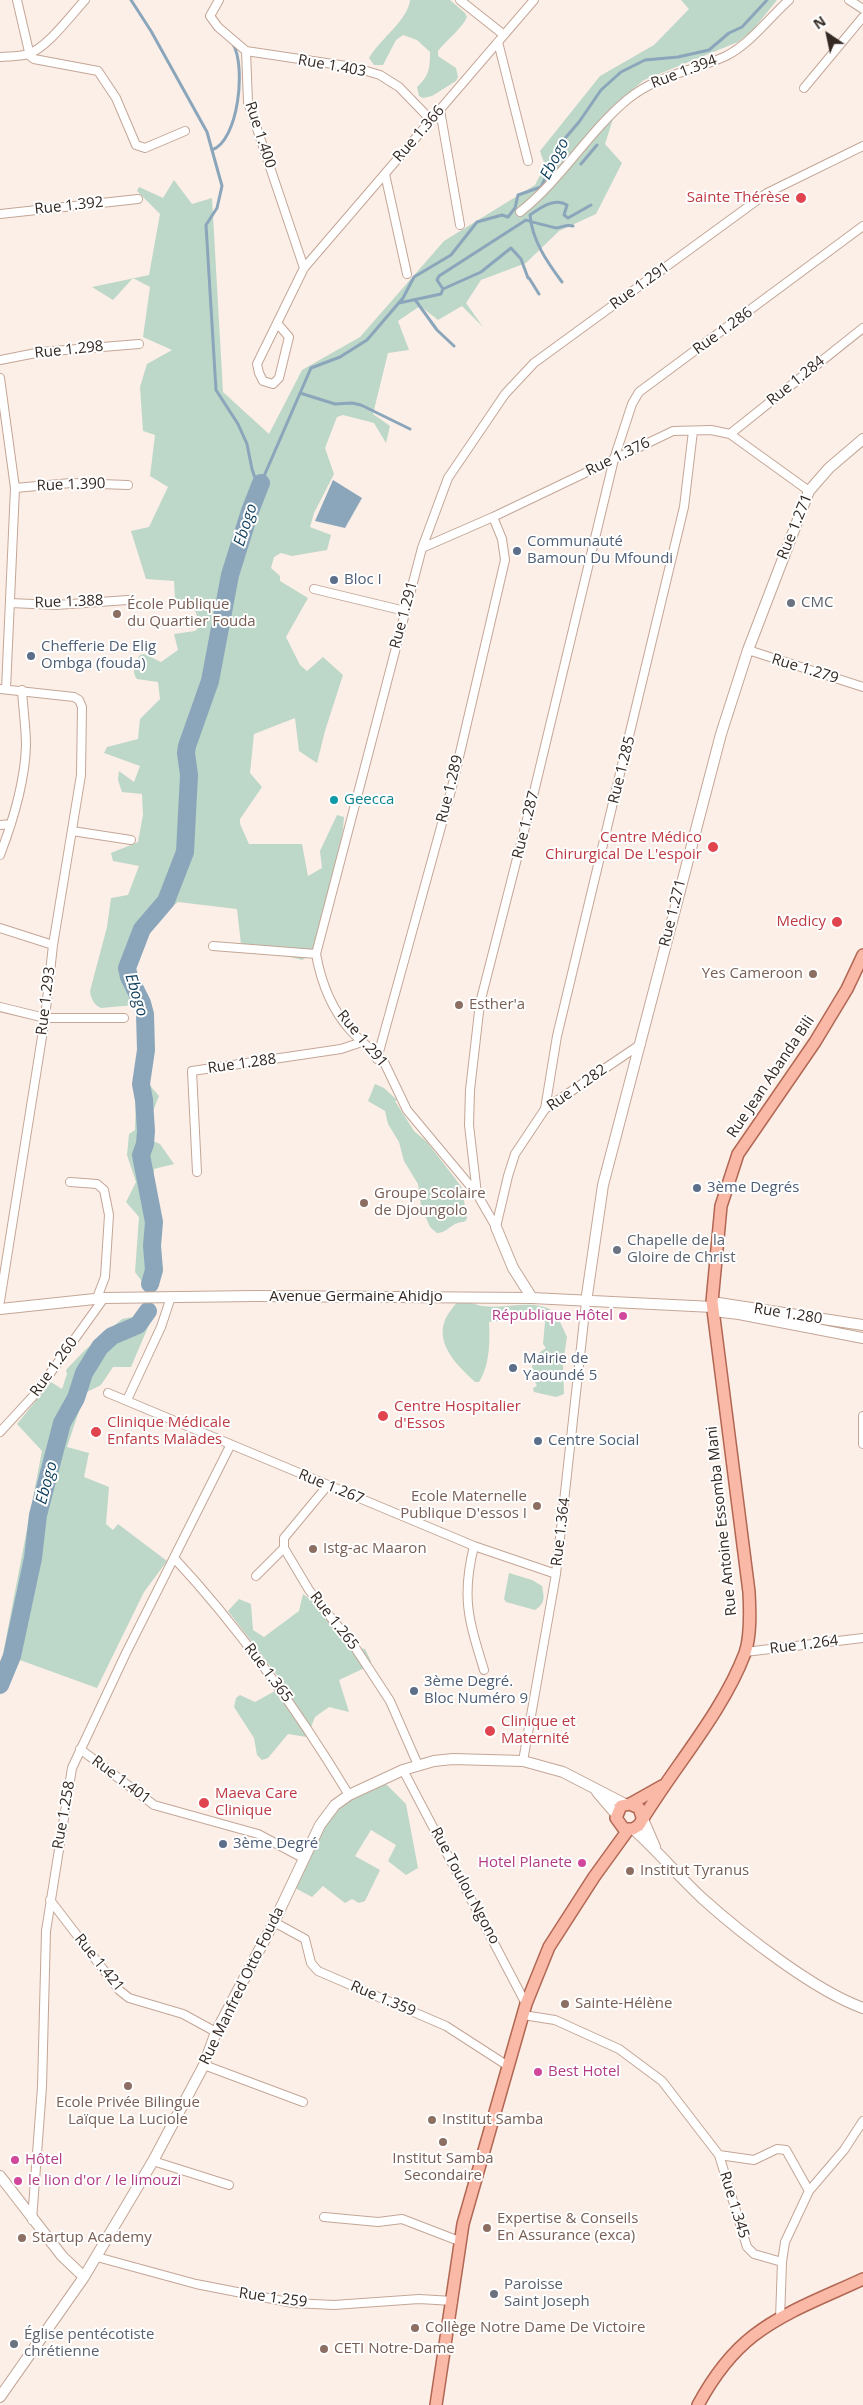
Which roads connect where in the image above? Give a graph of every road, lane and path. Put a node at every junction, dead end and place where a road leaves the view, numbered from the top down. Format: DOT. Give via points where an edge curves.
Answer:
graph roads {
  1 [pos="16,0"];
  2 [pos="86,0"];
  3 [pos="219,0"];
  4 [pos="460,0"];
  5 [pos="534,0"];
  6 [pos="789,0"];
  7 [pos="849,0"];
  8 [pos="863,9"];
  9 [pos="863,18"];
  10 [pos="501,39"];
  11 [pos="246,51"];
  12 [pos="29,54"];
  13 [pos="0,57"];
  14 [pos="804,88"];
  15 [pos="440,110"];
  16 [pos="431,120"];
  17 [pos="185,131"];
  18 [pos="863,146"];
  19 [pos="528,160"];
  20 [pos="385,174"];
  21 [pos="138,199"];
  22 [pos="520,212"];
  23 [pos="0,214"];
  24 [pos="460,225"];
  25 [pos="863,226"];
  26 [pos="304,268"];
  27 [pos="407,274"];
  28 [pos="277,323"];
  29 [pos="863,328"];
  30 [pos="139,344"];
  31 [pos="0,360"];
  32 [pos="0,378"];
  33 [pos="693,431"];
  34 [pos="730,434"];
  35 [pos="863,439"];
  36 [pos="614,459"];
  37 [pos="128,485"];
  38 [pos="15,488"];
  39 [pos="809,491"];
  40 [pos="493,517"];
  41 [pos="422,548"];
  42 [pos="314,589"];
  43 [pos="128,600"];
  44 [pos="10,603"];
  45 [pos="405,610"];
  46 [pos="748,650"];
  47 [pos="863,687"];
  48 [pos="3,689"];
  49 [pos="22,690"];
  50 [pos="11,824"];
  51 [pos="0,825"];
  52 [pos="72,831"];
  53 [pos="131,840"];
  54 [pos="0,855"];
  55 [pos="0,928"];
  56 [pos="53,945"];
  57 [pos="213,946"];
  58 [pos="316,954"];
  59 [pos="863,955"];
  60 [pos="0,1007"];
  61 [pos="45,1018"];
  62 [pos="124,1018"];
  63 [pos="362,1042"];
  64 [pos="641,1044"];
  65 [pos="377,1059"];
  66 [pos="545,1109"];
  67 [pos="197,1172"];
  68 [pos="70,1182"];
  69 [pos="477,1194"];
  70 [pos="496,1227"];
  71 [pos="171,1297"];
  72 [pos="100,1298"];
  73 [pos="532,1298"];
  74 [pos="0,1301"];
  75 [pos="586,1302"];
  76 [pos="713,1307"];
  77 [pos="0,1309"];
  78 [pos="863,1325"];
  79 [pos="863,1338"];
  80 [pos="108,1393"];
  81 [pos="127,1400"];
  82 [pos="863,1416"];
  83 [pos="0,1432"];
  84 [pos="863,1444"];
  85 [pos="230,1446"];
  86 [pos="328,1486"];
  87 [pos="474,1546"];
  88 [pos="284,1548"];
  89 [pos="175,1559"];
  90 [pos="556,1574"];
  91 [pos="256,1576"];
  92 [pos="863,1638"];
  93 [pos="745,1652"];
  94 [pos="484,1670"];
  95 [pos="80,1749"];
  96 [pos="523,1761"];
  97 [pos="418,1764"];
  98 [pos="403,1770"];
  99 [pos="664,1785"];
  100 [pos="594,1788"];
  101 [pos="349,1795"];
  102 [pos="627,1804"];
  103 [pos="616,1814"];
  104 [pos="642,1817"];
  105 [pos="627,1828"];
  106 [pos="657,1850"];
  107 [pos="303,1858"];
  108 [pos="50,1900"];
  109 [pos="274,1922"];
  110 [pos="863,2008"];
  111 [pos="524,2009"];
  112 [pos="216,2032"];
  113 [pos="204,2065"];
  114 [pos="508,2066"];
  115 [pos="303,2102"];
  116 [pos="863,2121"];
  117 [pos="719,2155"];
  118 [pos="153,2161"];
  119 [pos="0,2176"];
  120 [pos="229,2184"];
  121 [pos="809,2191"];
  122 [pos="324,2217"];
  123 [pos="32,2220"];
  124 [pos="459,2241"];
  125 [pos="97,2257"];
  126 [pos="782,2262"];
  127 [pos="84,2277"];
  128 [pos="863,2278"];
  129 [pos="453,2301"];
  130 [pos="780,2319"];
  131 [pos="0,2397"];
  132 [pos="436,2405"];
  133 [pos="698,2405"];
  1 -- 12 [label="street"];
  2 -- 12 [label="street"];
  3 -- 11 [label="street" via="211,12 212,20"];
  4 -- 10 [label="street"];
  5 -- 10 [label="street, Rue 1.366"];
  6 -- 22 [label="street, Rue 1.394" via="738,49 660,79 628,98 551,184"];
  7 -- 8 [label="street"];
  9 -- 14 [label="street"];
  10 -- 15 [label="street, Rue 1.366"];
  10 -- 19 [label="street"];
  11 -- 16 [label="street, Rue 1.403" via="353,67 380,75 398,87"];
  11 -- 26 [label="street, Rue 1.400" via="248,102"];
  12 -- 13 [label="street"];
  12 -- 17 [label="street" via="34,59 98,71 116,98 136,146 145,148"];
  15 -- 16 [label="street, Rue 1.366"];
  15 -- 24 [label="street"];
  16 -- 20 [label="street, Rue 1.366"];
  18 -- 41 [label="street, Rue 1.291" via="768,193 534,363 505,394 448,478"];
  20 -- 26 [label="street, Rue 1.366"];
  20 -- 27 [label="street"];
  21 -- 23 [label="street, Rue 1.392"];
  25 -- 36 [label="street, Rue 1.286" via="639,392"];
  26 -- 28 [label="street, Rue 1.366"];
  28 -- 28 [label="street, Rue 1.366" via="289,337 279,378 273,384 263,381 258,373 258,364"];
  29 -- 34 [label="street, Rue 1.284"];
  30 -- 31 [label="street, Rue 1.298" via="41,352"];
  32 -- 38 [label="street"];
  33 -- 34 [label="street, Rue 1.376"];
  33 -- 36 [label="street, Rue 1.376" via="673,431"];
  33 -- 66 [label="street, Rue 1.285" via="684,507 557,1036"];
  34 -- 39 [label="street, Rue 1.376"];
  35 -- 39 [label="street, Rue 1.271" via="829,468"];
  36 -- 40 [label="street, Rue 1.376"];
  36 -- 69 [label="street, Rue 1.287" via="480,1003 469,1124"];
  37 -- 38 [label="street, Rue 1.390" via="72,483"];
  38 -- 44 [label="street"];
  39 -- 46 [label="street, Rue 1.271"];
  40 -- 41 [label="street, Rue 1.376"];
  40 -- 65 [label="street, Rue 1.289" via="505,560 452,787"];
  41 -- 45 [label="street, Rue 1.291"];
  42 -- 45 [label="street"];
  43 -- 44 [label="street, Rue 1.388" via="56,605"];
  44 -- 48 [label="street"];
  45 -- 58 [label="street, Rue 1.291"];
  46 -- 47 [label="street, Rue 1.279"];
  46 -- 64 [label="street, Rue 1.271" via="720,734"];
  48 -- 49 [label="street"];
  49 -- 50 [label="street" via="26,744"];
  49 -- 52 [label="street, Rue 1.293" via="79,700 82,707 81,775"];
  50 -- 51 [label="street"];
  50 -- 54 [label="street"];
  52 -- 53 [label="street"];
  52 -- 56 [label="street, Rue 1.293"];
  55 -- 56 [label="street"];
  56 -- 61 [label="street, Rue 1.293"];
  57 -- 58 [label="street"];
  58 -- 63 [label="street, Rue 1.291" via="319,972 339,1016"];
  59 -- 76 [label="main road, Rue Jean Abanda Bili" via="815,1042 738,1154 721,1206"];
  60 -- 61 [label="street"];
  61 -- 62 [label="street"];
  61 -- 74 [label="street, Rue 1.293"];
  63 -- 65 [label="street, Rue 1.291" via="372,1049"];
  63 -- 67 [label="street, Rue 1.288" via="341,1049 192,1071"];
  64 -- 66 [label="street, Rue 1.282"];
  64 -- 75 [label="street, Rue 1.271" via="603,1185"];
  65 -- 69 [label="street, Rue 1.291" via="384,1062 397,1092 420,1128"];
  66 -- 70 [label="street, Rue 1.282" via="516,1154"];
  68 -- 72 [label="street, Rue 1.260" via="97,1184 104,1190 109,1215 105,1277"];
  69 -- 70 [label="street, Rue 1.291"];
  70 -- 73 [label="street" via="513,1268"];
  71 -- 72 [label="street, Avenue Germaine Ahidjo"];
  71 -- 73 [label="street, Avenue Germaine Ahidjo"];
  71 -- 81 [label="street" via="161,1327"];
  72 -- 77 [label="street, Avenue Germaine Ahidjo"];
  72 -- 83 [label="street, Rue 1.260" via="36,1393"];
  73 -- 75 [label="street, Avenue Germaine Ahidjo"];
  75 -- 76 [label="street, Avenue Germaine Ahidjo"];
  75 -- 90 [label="street, Rue 1.364"];
  76 -- 78 [label="street, Rue 1.280"];
  76 -- 79 [label="street, Rue 1.280"];
  76 -- 93 [label="main road, Rue Antoine Essomba Mani" via="749,1600"];
  80 -- 81 [label="street, Rue 1.267"];
  81 -- 85 [label="street, Rue 1.267"];
  82 -- 84 [label="street"];
  85 -- 86 [label="street, Rue 1.267"];
  85 -- 89 [label="street, Rue 1.258"];
  86 -- 87 [label="street, Rue 1.267"];
  86 -- 88 [label="street" via="284,1538"];
  87 -- 90 [label="street, Rue 1.267"];
  87 -- 94 [label="street" via="466,1601"];
  88 -- 91 [label="street"];
  88 -- 97 [label="street, Rue 1.265" via="309,1590 356,1649 390,1701"];
  89 -- 95 [label="street, Rue 1.258"];
  89 -- 101 [label="street, Rue 1.365" via="204,1590 277,1684"];
  90 -- 96 [label="street, Rue 1.364"];
  92 -- 93 [label="street, Rue 1.264"];
  93 -- 99 [label="main road, Rue Antoine Essomba Mani" via="723,1696"];
  95 -- 107 [label="street, Rue 1.401" via="154,1805 258,1834"];
  95 -- 108 [label="street, Rue 1.258" via="72,1768"];
  96 -- 97 [label="street, Rue Manfred Otto Fouda" via="453,1759"];
  96 -- 100 [label="street, Rue Manfred Otto Fouda" via="563,1772"];
  97 -- 98 [label="street, Rue Manfred Otto Fouda"];
  98 -- 101 [label="street, Rue Manfred Otto Fouda"];
  98 -- 111 [label="street, Rue Toulou Ngono"];
  99 -- 102 [label="main road"];
  99 -- 104 [label="main road, Rue Antoine Essomba Mani"];
  100 -- 102 [label="street, Rue Manfred Otto Fouda"];
  100 -- 103 [label="street"];
  101 -- 107 [label="street, Rue Manfred Otto Fouda" via="326,1814"];
  102 -- 103 [label="main road"];
  102 -- 104 [label="main road" via="638,1808"];
  103 -- 105 [label="main road"];
  104 -- 105 [label="main road" via="639,1825"];
  104 -- 106 [label="street"];
  105 -- 106 [label="street"];
  105 -- 111 [label="main road" via="549,1947"];
  106 -- 110 [label="street" via="703,1899 751,1938 796,1970"];
  107 -- 109 [label="street, Rue Manfred Otto Fouda"];
  108 -- 112 [label="street, Rue 1.421" via="118,1990 129,1998 182,2014"];
  108 -- 123 [label="street, Rue 1.258" via="46,1931 42,2087"];
  109 -- 112 [label="street, Rue Manfred Otto Fouda"];
  109 -- 114 [label="street, Rue 1.359" via="305,1939 311,1963 318,1972 446,2026"];
  111 -- 114 [label="main road"];
  111 -- 117 [label="street" via="612,2044 651,2072 662,2081"];
  112 -- 113 [label="street, Rue Manfred Otto Fouda"];
  113 -- 115 [label="street"];
  113 -- 118 [label="street, Rue Manfred Otto Fouda"];
  114 -- 124 [label="main road"];
  116 -- 121 [label="street" via="844,2150"];
  117 -- 121 [label="street" via="754,2160 777,2149 786,2150"];
  117 -- 126 [label="street, Rue 1.345" via="747,2247 754,2254"];
  118 -- 120 [label="street"];
  118 -- 125 [label="street, Rue Manfred Otto Fouda"];
  119 -- 123 [label="street"];
  121 -- 126 [label="street" via="785,2242"];
  122 -- 124 [label="street" via="378,2222 402,2219"];
  123 -- 127 [label="street"];
  124 -- 129 [label="main road"];
  125 -- 127 [label="street, Rue Manfred Otto Fouda"];
  125 -- 129 [label="street, Rue 1.259" via="196,2284 293,2303 334,2305 419,2299"];
  126 -- 130 [label="street"];
  127 -- 131 [label="street, Rue Manfred Otto Fouda"];
  128 -- 130 [label="main road"];
  129 -- 132 [label="main road"];
  130 -- 133 [label="main road" via="753,2336 730,2359 710,2383"];
}
